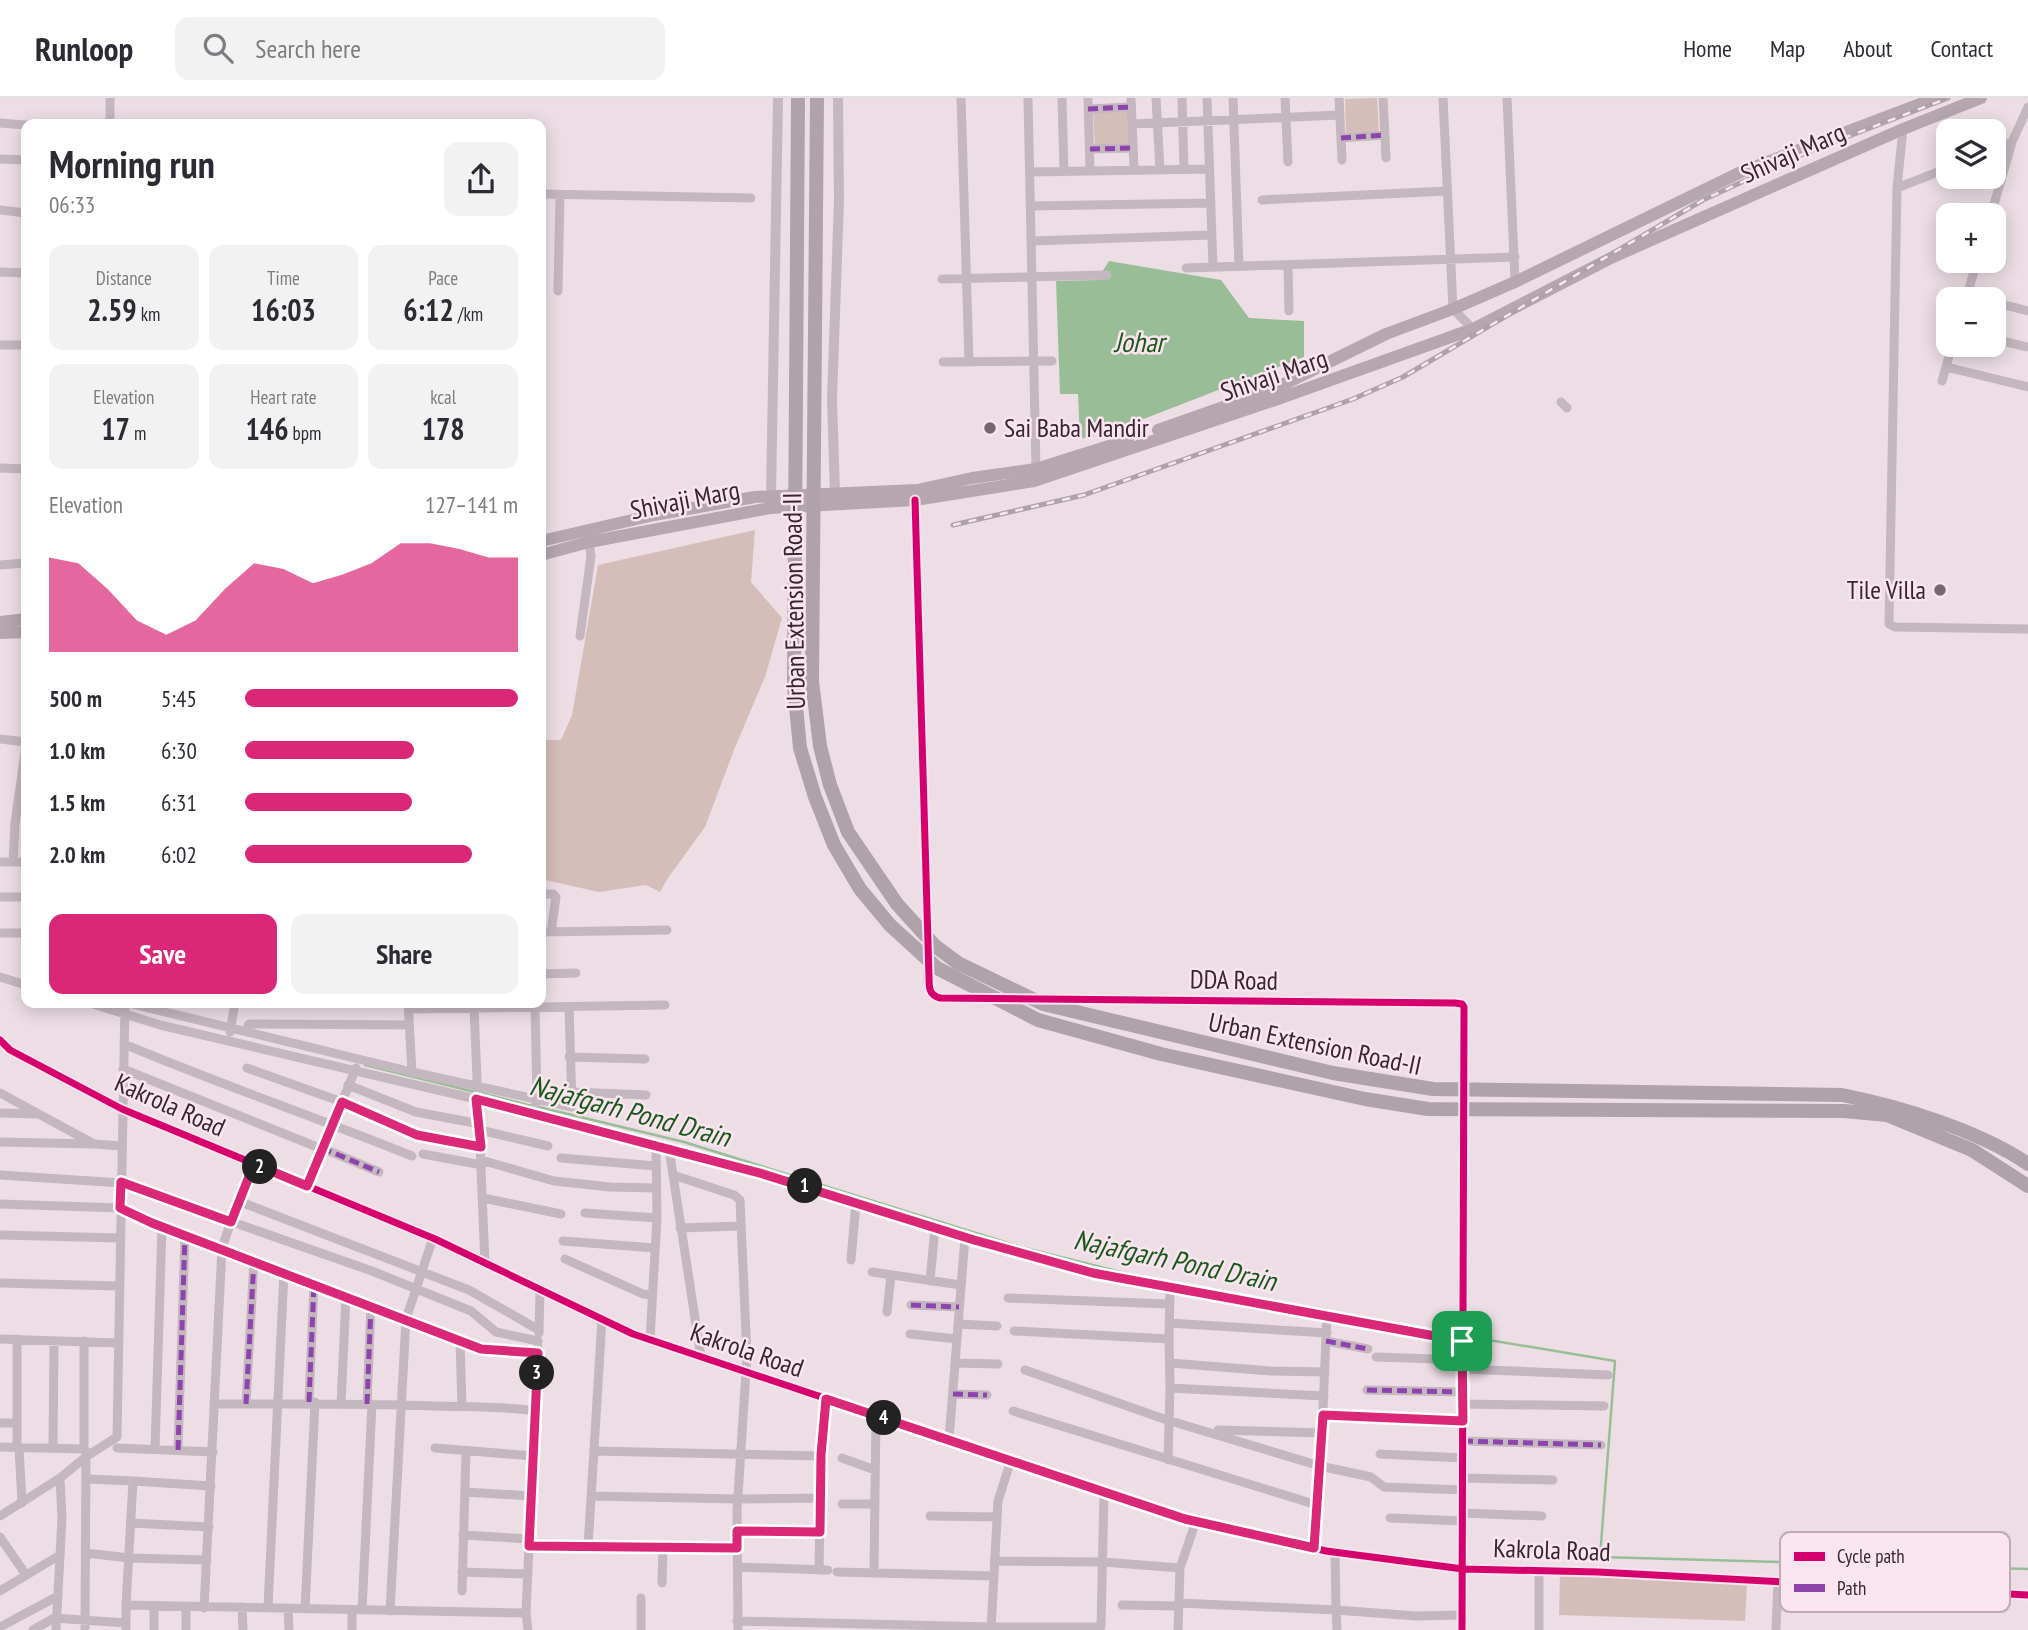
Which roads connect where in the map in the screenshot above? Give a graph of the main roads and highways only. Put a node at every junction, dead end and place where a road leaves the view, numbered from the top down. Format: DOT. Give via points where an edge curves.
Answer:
graph roads {
  1 [pos="798,98"];
  2 [pos="817,98"];
  3 [pos="1936,98"];
  4 [pos="1981,98"];
  5 [pos="546,540"];
  6 [pos="546,554"];
  7 [pos="21,620"];
  8 [pos="0,622"];
  9 [pos="21,632"];
  10 [pos="0,633"];
  11 [pos="2028,1164"];
  12 [pos="2028,1186"];
  1 -- 12 [label="highway, Urban Extension Road-II, bridge" via="794,686 800,748 834,845 860,889 890,925 937,968 1038,1020 1161,1054 1365,1099 1428,1109 1887,1115 1972,1150"];
  2 -- 11 [label="highway, Urban Extension Road-II, bridge" via="812,681 820,746 848,832 897,904 936,946 958,963 1043,1004 1333,1073 1433,1089 1842,1095 1884,1103 1951,1127"];
  3 -- 5 [label="main road, Shivaji Marg" via="1741,172 1515,282 1386,334 1272,390 1126,441 1036,469 917,490 771,495"];
  4 -- 6 [label="main road, Shivaji Marg" via="1613,257 1473,329 1034,481 914,502 770,508 589,541"];
  7 -- 8 [label="main road"];
  9 -- 10 [label="main road"];
}
